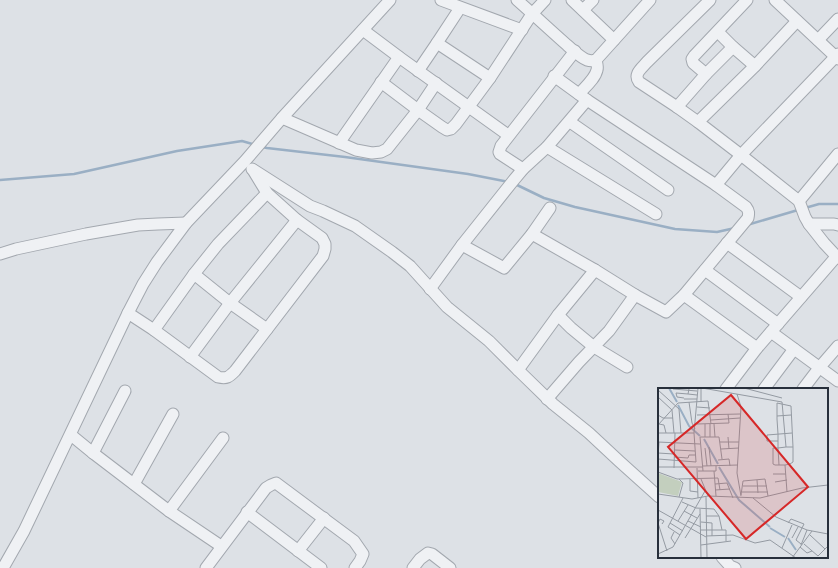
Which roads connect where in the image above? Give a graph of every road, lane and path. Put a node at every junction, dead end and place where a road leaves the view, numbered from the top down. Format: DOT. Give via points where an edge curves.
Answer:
graph roads {
  1 [pos="390,0"];
  2 [pos="442,0"];
  3 [pos="518,0"];
  4 [pos="545,0"];
  5 [pos="572,0"];
  6 [pos="593,0"];
  7 [pos="650,0"];
  8 [pos="710,0"];
  9 [pos="747,0"];
  10 [pos="777,1"];
  11 [pos="460,8"];
  12 [pos="583,10"];
  13 [pos="532,14"];
  14 [pos="838,19"];
  15 [pos="797,21"];
  16 [pos="363,30"];
  17 [pos="522,30"];
  18 [pos="718,32"];
  19 [pos="614,40"];
  20 [pos="818,40"];
  21 [pos="437,43"];
  22 [pos="733,47"];
  23 [pos="575,51"];
  24 [pos="399,57"];
  25 [pos="837,57"];
  26 [pos="596,60"];
  27 [pos="754,66"];
  28 [pos="418,71"];
  29 [pos="706,74"];
  30 [pos="554,76"];
  31 [pos="490,78"];
  32 [pos="381,82"];
  33 [pos="436,83"];
  34 [pos="583,97"];
  35 [pos="469,106"];
  36 [pos="677,107"];
  37 [pos="418,110"];
  38 [pos="282,118"];
  39 [pos="570,122"];
  40 [pos="698,122"];
  41 [pos="508,135"];
  42 [pos="339,143"];
  43 [pos="547,147"];
  44 [pos="838,154"];
  45 [pos="741,155"];
  46 [pos="248,165"];
  47 [pos="523,170"];
  48 [pos="716,185"];
  49 [pos="668,190"];
  50 [pos="266,193"];
  51 [pos="801,206"];
  52 [pos="550,208"];
  53 [pos="656,214"];
  54 [pos="297,220"];
  55 [pos="186,223"];
  56 [pos="809,224"];
  57 [pos="838,225"];
  58 [pos="532,234"];
  59 [pos="727,243"];
  60 [pos="462,245"];
  61 [pos="0,254"];
  62 [pos="837,257"];
  63 [pos="595,270"];
  64 [pos="705,270"];
  65 [pos="194,274"];
  66 [pos="430,289"];
  67 [pos="635,295"];
  68 [pos="684,295"];
  69 [pos="801,297"];
  70 [pos="230,303"];
  71 [pos="128,313"];
  72 [pos="558,315"];
  73 [pos="774,328"];
  74 [pos="267,329"];
  75 [pos="154,330"];
  76 [pos="838,346"];
  77 [pos="594,347"];
  78 [pos="757,348"];
  79 [pos="794,349"];
  80 [pos="190,357"];
  81 [pos="627,366"];
  82 [pos="819,368"];
  83 [pos="518,370"];
  84 [pos="838,381"];
  85 [pos="727,388"];
  86 [pos="765,388"];
  87 [pos="804,388"];
  88 [pos="125,391"];
  89 [pos="548,399"];
  90 [pos="173,414"];
  91 [pos="70,435"];
  92 [pos="223,438"];
  93 [pos="93,453"];
  94 [pos="134,484"];
  95 [pos="658,495"];
  96 [pos="169,511"];
  97 [pos="247,512"];
  98 [pos="324,518"];
  99 [pos="221,546"];
  100 [pos="298,551"];
  101 [pos="723,558"];
  102 [pos="3,568"];
  103 [pos="206,568"];
  104 [pos="321,568"];
  105 [pos="355,568"];
  106 [pos="413,568"];
  107 [pos="450,568"];
  108 [pos="735,568"];
  1 -- 16 [label="street"];
  2 -- 11 [label="street"];
  3 -- 13 [label="street"];
  4 -- 13 [label="street"];
  5 -- 12 [label="street"];
  6 -- 12 [label="street"];
  7 -- 19 [label="street"];
  8 -- 36 [label="street" via="636,75 638,82"];
  9 -- 18 [label="street"];
  10 -- 15 [label="street"];
  11 -- 17 [label="street"];
  11 -- 21 [label="street"];
  12 -- 19 [label="street"];
  13 -- 17 [label="street"];
  13 -- 23 [label="street"];
  14 -- 20 [label="street"];
  15 -- 20 [label="street"];
  15 -- 27 [label="street"];
  16 -- 24 [label="street"];
  16 -- 38 [label="street"];
  17 -- 31 [label="street"];
  18 -- 22 [label="street"];
  18 -- 29 [label="street" via="692,59"];
  19 -- 26 [label="street"];
  20 -- 25 [label="street"];
  21 -- 28 [label="street"];
  21 -- 31 [label="street"];
  22 -- 27 [label="street"];
  22 -- 29 [label="street"];
  23 -- 26 [label="street" via="588,61"];
  23 -- 30 [label="street"];
  24 -- 28 [label="street"];
  24 -- 32 [label="street"];
  25 -- 45 [label="street"];
  26 -- 34 [label="street" via="597,72"];
  27 -- 40 [label="street"];
  28 -- 33 [label="street"];
  29 -- 36 [label="street"];
  30 -- 34 [label="street"];
  30 -- 41 [label="street"];
  31 -- 35 [label="street"];
  32 -- 37 [label="street"];
  32 -- 42 [label="street"];
  33 -- 35 [label="street"];
  33 -- 37 [label="street"];
  34 -- 39 [label="street"];
  34 -- 48 [label="street"];
  35 -- 37 [label="street" via="452,129 447,130"];
  35 -- 41 [label="street"];
  36 -- 40 [label="street"];
  37 -- 42 [label="street" via="387,149 381,152 356,150"];
  38 -- 42 [label="street"];
  38 -- 46 [label="street" via="253,151"];
  39 -- 43 [label="street"];
  39 -- 49 [label="street"];
  40 -- 45 [label="street"];
  41 -- 47 [label="street" via="499,152"];
  43 -- 47 [label="street"];
  43 -- 53 [label="street"];
  44 -- 51 [label="street"];
  45 -- 48 [label="street"];
  45 -- 51 [label="street"];
  46 -- 50 [label="street"];
  46 -- 55 [label="street"];
  46 -- 66 [label="street" via="310,206 355,226 376,240 410,266"];
  47 -- 60 [label="street"];
  48 -- 59 [label="street" via="748,210 748,218"];
  50 -- 54 [label="street"];
  50 -- 65 [label="street"];
  51 -- 56 [label="street"];
  52 -- 58 [label="street"];
  54 -- 70 [label="street"];
  54 -- 74 [label="street" via="322,238 325,250"];
  55 -- 61 [label="street" via="138,225"];
  55 -- 71 [label="street" via="157,262"];
  56 -- 57 [label="street"];
  56 -- 62 [label="street"];
  58 -- 60 [label="street" via="504,268"];
  58 -- 63 [label="street"];
  59 -- 64 [label="street"];
  59 -- 69 [label="street"];
  60 -- 66 [label="street"];
  62 -- 69 [label="street"];
  63 -- 67 [label="street"];
  63 -- 72 [label="street"];
  64 -- 68 [label="street"];
  64 -- 73 [label="street"];
  65 -- 70 [label="street"];
  65 -- 75 [label="street"];
  66 -- 83 [label="street"];
  67 -- 68 [label="street" via="666,312"];
  67 -- 77 [label="street"];
  68 -- 78 [label="street"];
  69 -- 73 [label="street"];
  70 -- 74 [label="street"];
  70 -- 80 [label="street"];
  71 -- 75 [label="street"];
  71 -- 91 [label="street"];
  72 -- 77 [label="street"];
  72 -- 83 [label="street"];
  73 -- 78 [label="street"];
  73 -- 79 [label="street"];
  74 -- 80 [label="street" via="235,371 224,378 218,377"];
  75 -- 80 [label="street"];
  76 -- 82 [label="street"];
  77 -- 81 [label="street"];
  77 -- 89 [label="street"];
  78 -- 85 [label="street"];
  79 -- 82 [label="street"];
  79 -- 86 [label="street"];
  82 -- 84 [label="street"];
  82 -- 87 [label="street"];
  83 -- 89 [label="street"];
  88 -- 93 [label="street"];
  89 -- 95 [label="street"];
  90 -- 94 [label="street"];
  91 -- 93 [label="street"];
  91 -- 102 [label="street" via="24,531"];
  92 -- 96 [label="street"];
  93 -- 94 [label="street"];
  94 -- 96 [label="street"];
  96 -- 99 [label="street"];
  97 -- 98 [label="street" via="266,488 276,483"];
  97 -- 99 [label="street"];
  97 -- 100 [label="street"];
  98 -- 100 [label="street"];
  98 -- 105 [label="street" via="354,541 363,554"];
  99 -- 103 [label="street"];
  100 -- 104 [label="street"];
  101 -- 108 [label="street"];
  106 -- 107 [label="street" via="428,553"];
}
